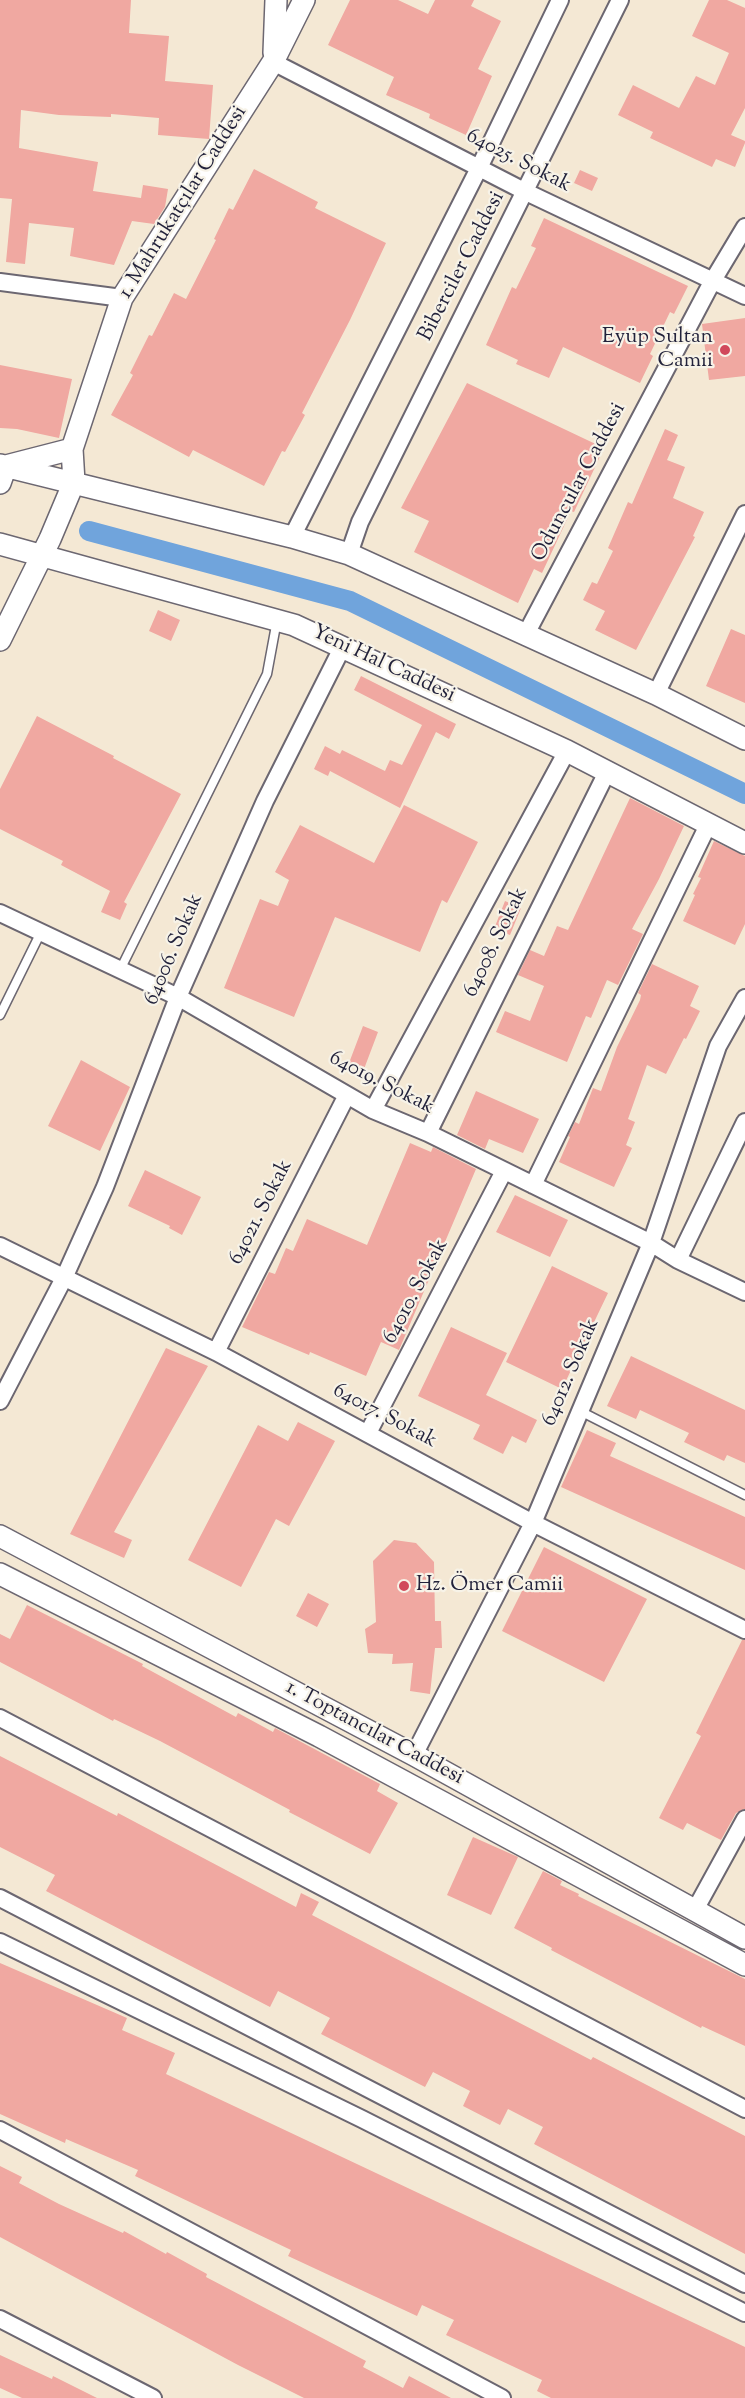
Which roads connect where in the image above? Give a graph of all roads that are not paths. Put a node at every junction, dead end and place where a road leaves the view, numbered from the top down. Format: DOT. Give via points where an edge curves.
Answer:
graph roads {
  1 [pos="276,0"];
  2 [pos="304,0"];
  3 [pos="560,0"];
  4 [pos="620,0"];
  5 [pos="273,62"];
  6 [pos="479,168"];
  7 [pos="526,192"];
  8 [pos="745,227"];
  9 [pos="0,282"];
  10 [pos="712,282"];
  11 [pos="745,296"];
  12 [pos="122,298"];
  13 [pos="72,449"];
  14 [pos="2,471"];
  15 [pos="74,482"];
  16 [pos="745,514"];
  17 [pos="292,537"];
  18 [pos="0,544"];
  19 [pos="349,554"];
  20 [pos="41,555"];
  21 [pos="277,620"];
  22 [pos="526,634"];
  23 [pos="0,640"];
  24 [pos="343,646"];
  25 [pos="656,694"];
  26 [pos="745,739"];
  27 [pos="567,751"];
  28 [pos="607,772"];
  29 [pos="708,825"];
  30 [pos="745,843"];
  31 [pos="0,913"];
  32 [pos="40,932"];
  33 [pos="120,970"];
  34 [pos="178,997"];
  35 [pos="745,998"];
  36 [pos="0,1015"];
  37 [pos="347,1095"];
  38 [pos="373,1110"];
  39 [pos="745,1122"];
  40 [pos="428,1133"];
  41 [pos="504,1171"];
  42 [pos="533,1185"];
  43 [pos="651,1242"];
  44 [pos="0,1246"];
  45 [pos="678,1260"];
  46 [pos="64,1278"];
  47 [pos="745,1292"];
  48 [pos="216,1352"];
  49 [pos="0,1401"];
  50 [pos="580,1411"];
  51 [pos="368,1433"];
  52 [pos="745,1495"];
  53 [pos="533,1523"];
  54 [pos="0,1536"];
  55 [pos="0,1574"];
  56 [pos="745,1630"];
  57 [pos="0,1718"];
  58 [pos="414,1755"];
  59 [pos="745,1819"];
  60 [pos="0,1898"];
  61 [pos="695,1910"];
  62 [pos="745,1938"];
  63 [pos="0,1942"];
  64 [pos="745,1965"];
  65 [pos="745,2109"];
  66 [pos="0,2130"];
  67 [pos="745,2284"];
  68 [pos="745,2313"];
  69 [pos="0,2319"];
  70 [pos="153,2398"];
  71 [pos="502,2398"];
  1 -- 5 [label="street"];
  2 -- 5 [label="street, 1. Mahrukatçılar Caddesi"];
  3 -- 6 [label="street, Biberciler Caddesi"];
  4 -- 7 [label="street, Biberciler Caddesi"];
  5 -- 6 [label="street, 64025. Sokak"];
  5 -- 12 [label="street, 1. Mahrukatçılar Caddesi"];
  6 -- 7 [label="street, 64025. Sokak"];
  6 -- 17 [label="street, Biberciler Caddesi"];
  7 -- 10 [label="street, 64025. Sokak"];
  7 -- 19 [label="street, Biberciler Caddesi" via="360,522"];
  8 -- 10 [label="street, Oduncular Caddesi"];
  9 -- 12 [label="street"];
  10 -- 11 [label="street, 64025. Sokak"];
  10 -- 22 [label="street, Oduncular Caddesi"];
  12 -- 13 [label="street, 1. Mahrukatçılar Caddesi"];
  13 -- 14 [label="street"];
  13 -- 15 [label="street, 1. Mahrukatçılar Caddesi"];
  14 -- 15 [label="street"];
  15 -- 17 [label="street"];
  15 -- 20 [label="street"];
  16 -- 25 [label="street"];
  17 -- 19 [label="street"];
  18 -- 20 [label="street, Yeni Hal Caddesi"];
  19 -- 22 [label="street"];
  20 -- 21 [label="street, Yeni Hal Caddesi"];
  20 -- 23 [label="street"];
  21 -- 24 [label="street, Yeni Hal Caddesi"];
  21 -- 33 [label="lane" via="267,674"];
  22 -- 25 [label="street"];
  24 -- 27 [label="street, Yeni Hal Caddesi"];
  24 -- 34 [label="street, 64006. Sokak" via="265,801"];
  25 -- 26 [label="street"];
  27 -- 28 [label="street, Yeni Hal Caddesi"];
  27 -- 38 [label="street"];
  28 -- 29 [label="street, Yeni Hal Caddesi"];
  28 -- 40 [label="street, 64008. Sokak"];
  29 -- 30 [label="street, Yeni Hal Caddesi"];
  29 -- 42 [label="street"];
  31 -- 32 [label="street, 64019. Sokak"];
  32 -- 33 [label="street, 64019. Sokak"];
  32 -- 36 [label="lane"];
  33 -- 34 [label="street, 64019. Sokak"];
  34 -- 37 [label="street, 64019. Sokak"];
  34 -- 46 [label="street, 64006. Sokak" via="105,1187"];
  35 -- 43 [label="street, 64012. Sokak" via="718,1046"];
  37 -- 38 [label="street, 64019. Sokak"];
  37 -- 48 [label="street, 64021. Sokak"];
  38 -- 40 [label="street, 64019. Sokak"];
  39 -- 45 [label="street"];
  40 -- 41 [label="street, 64019. Sokak"];
  41 -- 42 [label="street, 64019. Sokak"];
  41 -- 51 [label="street, 64010. Sokak"];
  42 -- 43 [label="street, 64019. Sokak"];
  43 -- 45 [label="street, 64019. Sokak"];
  43 -- 50 [label="street, 64012. Sokak"];
  44 -- 46 [label="street, 64017. Sokak"];
  45 -- 47 [label="street, 64019. Sokak"];
  46 -- 48 [label="street, 64017. Sokak"];
  46 -- 49 [label="street, 64006. Sokak"];
  48 -- 51 [label="street, 64017. Sokak"];
  50 -- 52 [label="lane"];
  50 -- 53 [label="street, 64012. Sokak"];
  51 -- 53 [label="street, 64017. Sokak"];
  53 -- 56 [label="street, 64017. Sokak"];
  53 -- 58 [label="street, 64012. Sokak"];
  54 -- 58 [label="street, 1. Toptancılar Caddesi"];
  55 -- 64 [label="street, 1. Toptancılar Caddesi" via="320,1736"];
  57 -- 65 [label="street"];
  58 -- 61 [label="street, 1. Toptancılar Caddesi"];
  59 -- 61 [label="street"];
  60 -- 67 [label="street"];
  61 -- 62 [label="street, 1. Toptancılar Caddesi"];
  63 -- 68 [label="street"];
  66 -- 71 [label="street"];
  69 -- 70 [label="street"];
}
